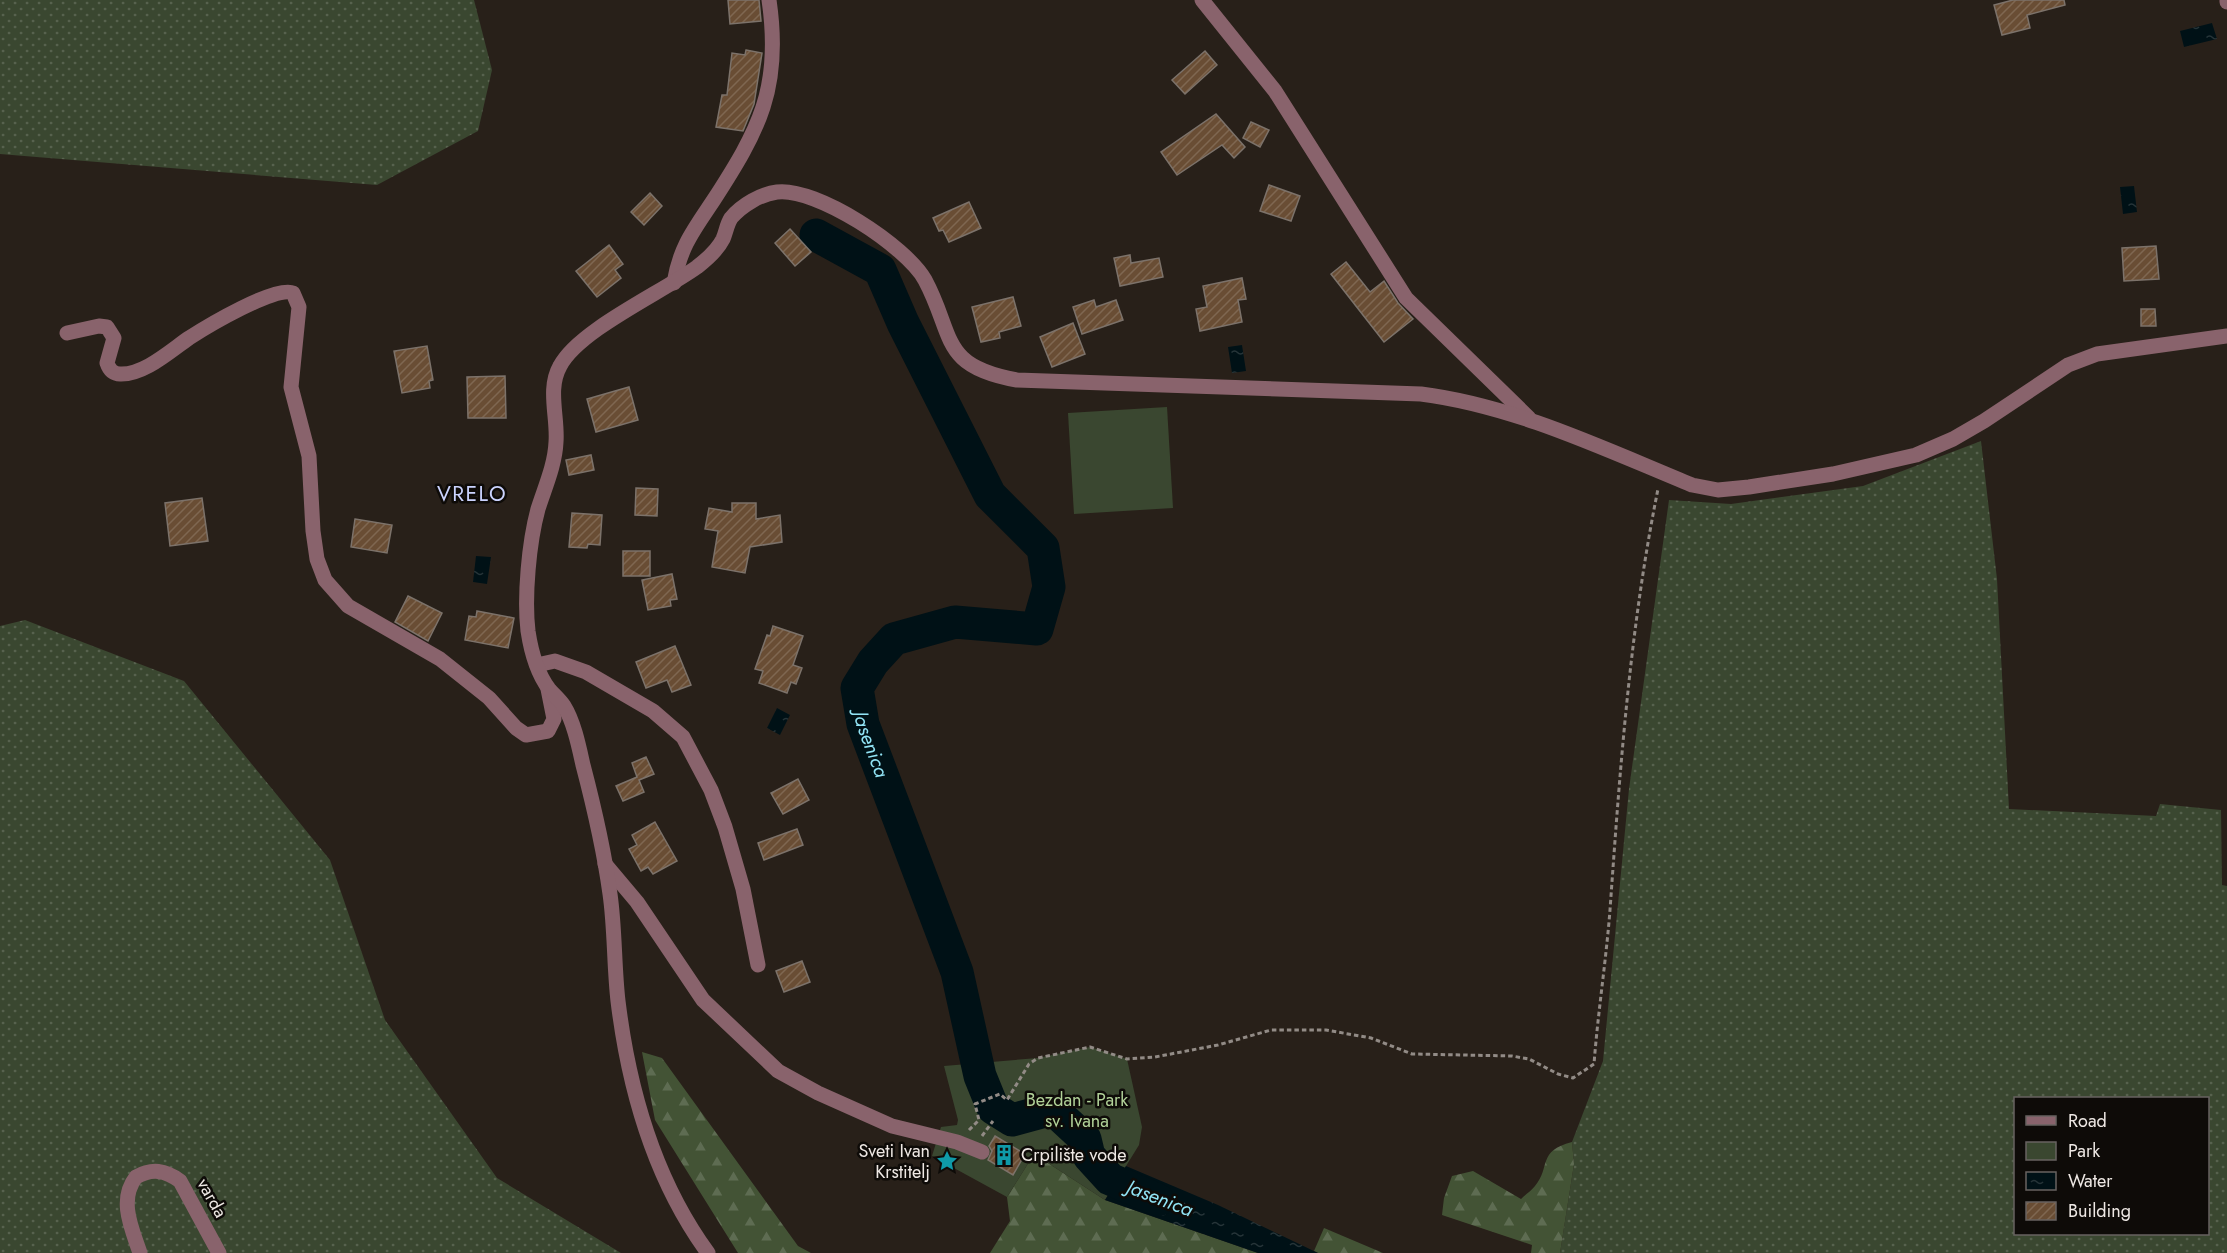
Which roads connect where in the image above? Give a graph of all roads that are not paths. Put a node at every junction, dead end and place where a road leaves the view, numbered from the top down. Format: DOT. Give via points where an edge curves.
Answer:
graph roads {
  1 [pos="769,0"];
  2 [pos="1202,0"];
  3 [pos="674,283"];
  4 [pos="67,333"];
  5 [pos="2227,336"];
  6 [pos="1535,424"];
  7 [pos="537,665"];
  8 [pos="548,688"];
  9 [pos="605,863"];
  10 [pos="758,965"];
  11 [pos="982,1152"];
  12 [pos="140,1253"];
  13 [pos="219,1253"];
  14 [pos="708,1253"];
  1 -- 3 [label="street" via="773,46 763,111 751,142 681,250"];
  2 -- 6 [label="street" via="1275,91 1406,298"];
  3 -- 6 [label="street" via="701,264 722,242 730,219 749,203 760,196 795,191 816,198 888,241 908,259 924,278 957,353 990,375 1017,380 1421,394 1464,400"];
  3 -- 7 [label="street" via="582,341 558,369 554,383 556,446 534,527 529,584 527,627"];
  4 -- 8 [label="street" via="107,327 114,338 107,363 114,373 121,374 151,364 224,318 265,298 285,291 293,293 299,307 291,387 309,456 317,559 325,580 348,606 440,659 489,698 526,735 548,731 554,719"];
  5 -- 6 [label="street" via="2097,354 2046,378 1953,439 1916,455 1833,474 1718,490 1692,485"];
  7 -- 8 [label="street"];
  7 -- 10 [label="street" via="555,661 586,672 653,711 683,737 711,790 740,879"];
  8 -- 9 [label="street" via="565,708 576,740"];
  9 -- 11 [label="street" via="637,902 703,1000 778,1071 892,1125"];
  9 -- 14 [label="street" via="618,1000 639,1111 654,1156 676,1202"];
  12 -- 13 [label="street, varda" via="127,1195 136,1177 151,1171 180,1180"];
}
